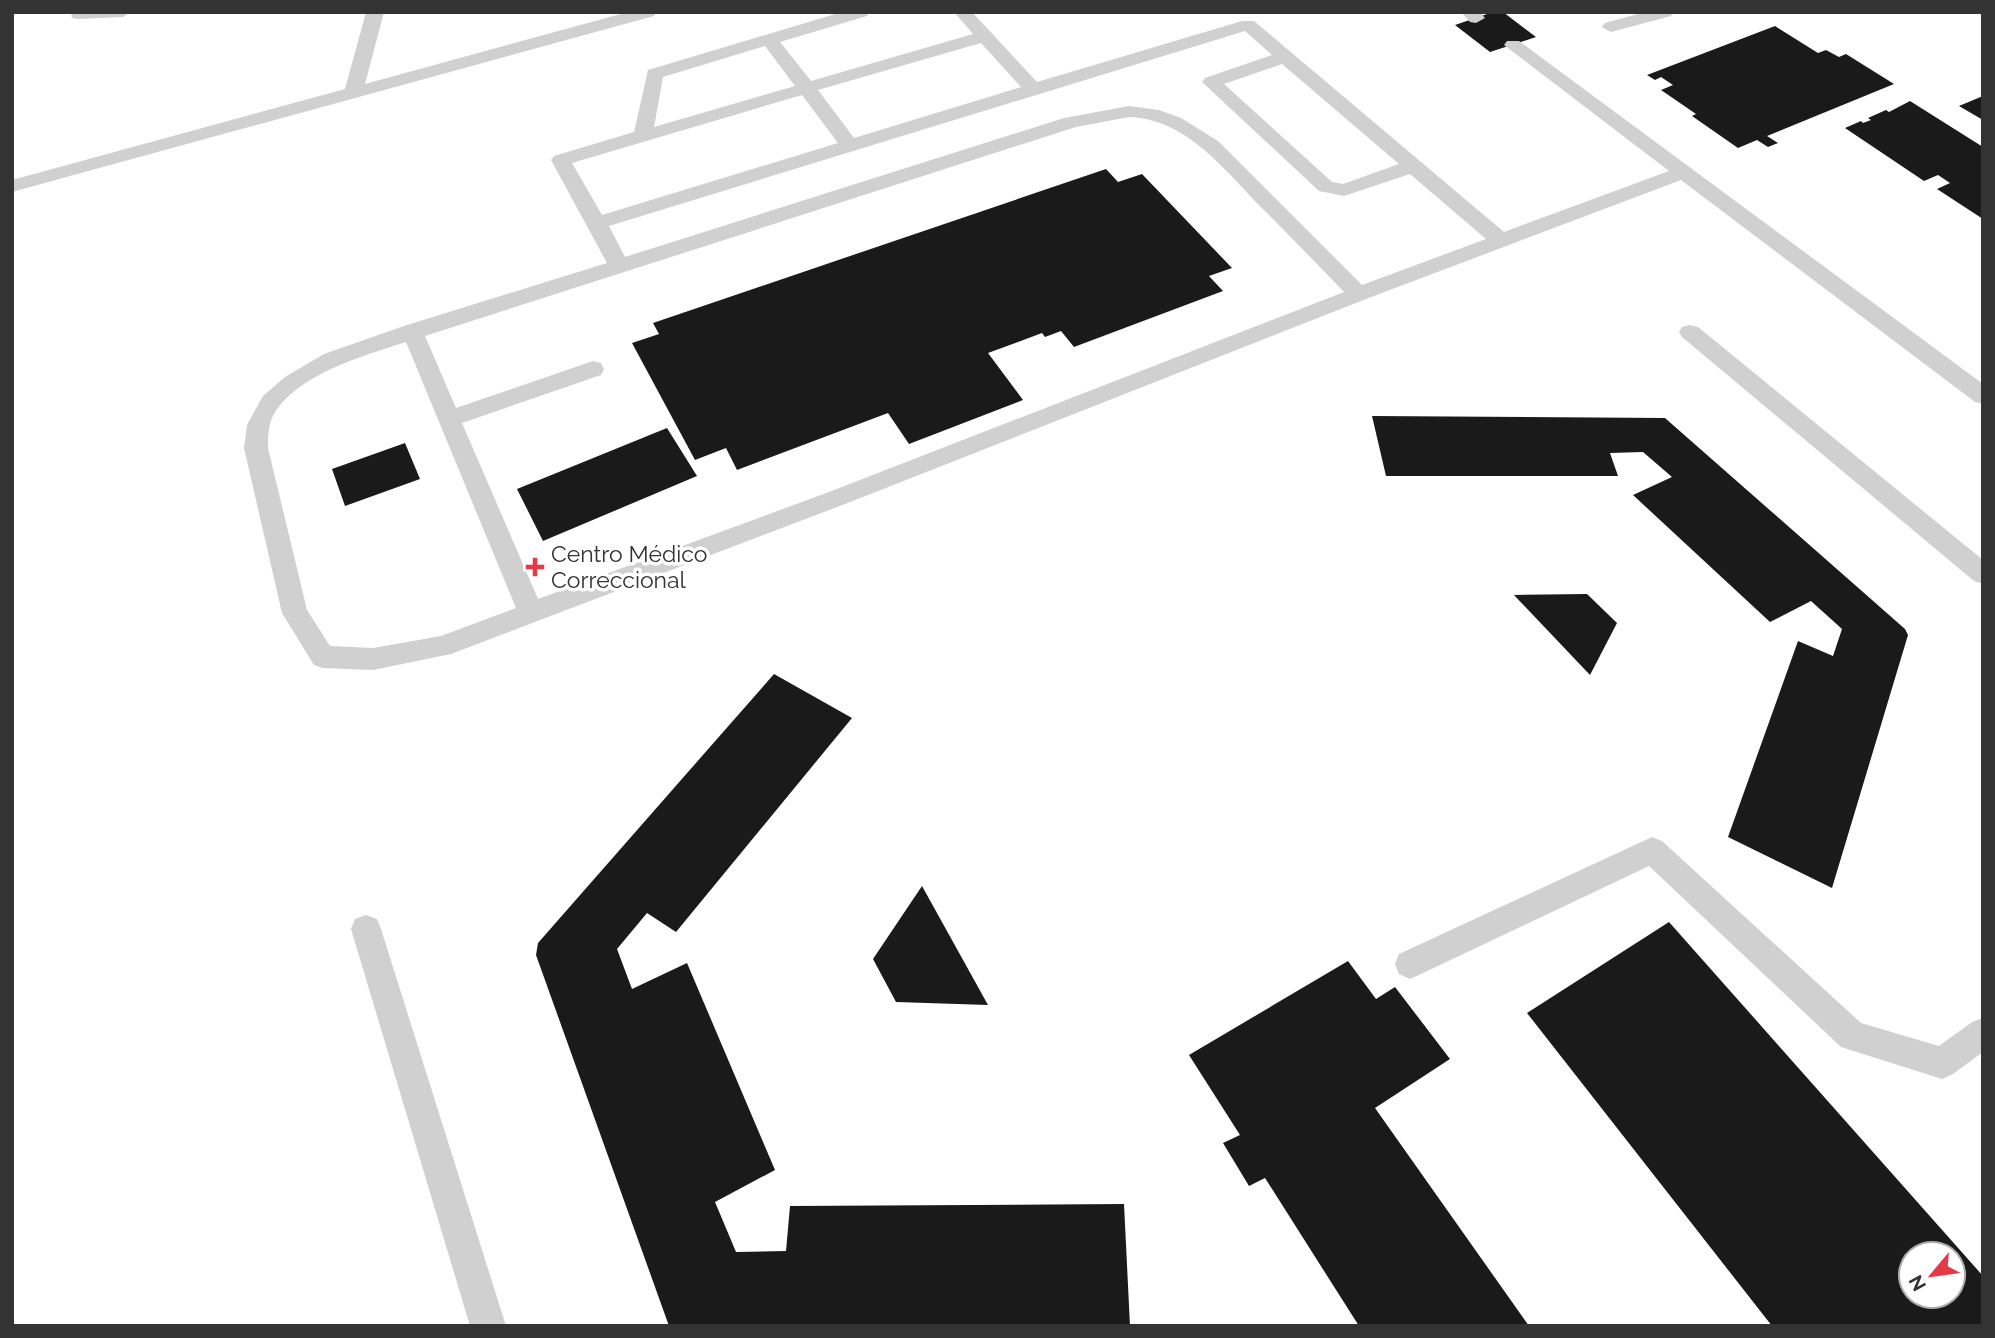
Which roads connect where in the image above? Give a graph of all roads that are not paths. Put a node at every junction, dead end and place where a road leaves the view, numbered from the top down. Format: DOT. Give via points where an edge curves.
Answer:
graph roads {
  1 [pos="123,12"];
  2 [pos="375,12"];
  3 [pos="648,12"];
  4 [pos="861,12"];
  5 [pos="962,12"];
  6 [pos="1665,12"];
  7 [pos="78,14"];
  8 [pos="1611,27"];
  9 [pos="984,36"];
  10 [pos="769,39"];
  11 [pos="1513,44"];
  12 [pos="1285,57"];
  13 [pos="805,88"];
  14 [pos="1033,89"];
  15 [pos="354,91"];
  16 [pos="643,136"];
  17 [pos="851,146"];
  18 [pos="1414,166"];
  19 [pos="1684,172"];
  20 [pos="12,186"];
  21 [pos="597,223"];
  22 [pos="1500,240"];
  23 [pos="619,266"];
  24 [pos="1359,294"];
  25 [pos="412,331"];
  26 [pos="1690,332"];
  27 [pos="593,369"];
  28 [pos="1983,396"];
  29 [pos="449,419"];
  30 [pos="1983,574"];
  31 [pos="531,613"];
  32 [pos="366,929"];
  33 [pos="1410,964"];
  34 [pos="1983,1033"];
  35 [pos="488,1326"];
  1 -- 7 [label="lane"];
  2 -- 15 [label="lane"];
  3 -- 15 [label="lane"];
  4 -- 10 [label="lane"];
  5 -- 9 [label="lane"];
  6 -- 8 [label="lane"];
  9 -- 13 [label="lane"];
  9 -- 14 [label="lane"];
  10 -- 13 [label="lane"];
  10 -- 16 [label="lane" via="654,74"];
  11 -- 19 [label="lane"];
  12 -- 14 [label="lane" via="1248,25"];
  12 -- 18 [label="lane"];
  12 -- 18 [label="lane" via="1210,82 1326,187 1344,190"];
  13 -- 16 [label="lane"];
  13 -- 17 [label="lane"];
  14 -- 17 [label="lane"];
  15 -- 20 [label="lane"];
  16 -- 21 [label="lane" via="561,160"];
  17 -- 21 [label="lane"];
  18 -- 22 [label="lane"];
  19 -- 22 [label="lane"];
  19 -- 28 [label="lane"];
  21 -- 23 [label="lane"];
  22 -- 24 [label="lane"];
  23 -- 24 [label="lane" via="1071,122 1122,110 1158,113 1188,127"];
  23 -- 25 [label="lane"];
  24 -- 31 [label="lane"];
  25 -- 29 [label="lane"];
  25 -- 31 [label="lane" via="343,355 298,377 271,403 258,424 256,448 295,613 323,657 373,659 442,646"];
  26 -- 30 [label="lane"];
  27 -- 29 [label="lane"];
  29 -- 31 [label="lane"];
  32 -- 35 [label="lane"];
  33 -- 34 [label="lane" via="1652,850 1852,1036 1942,1063"];
}
